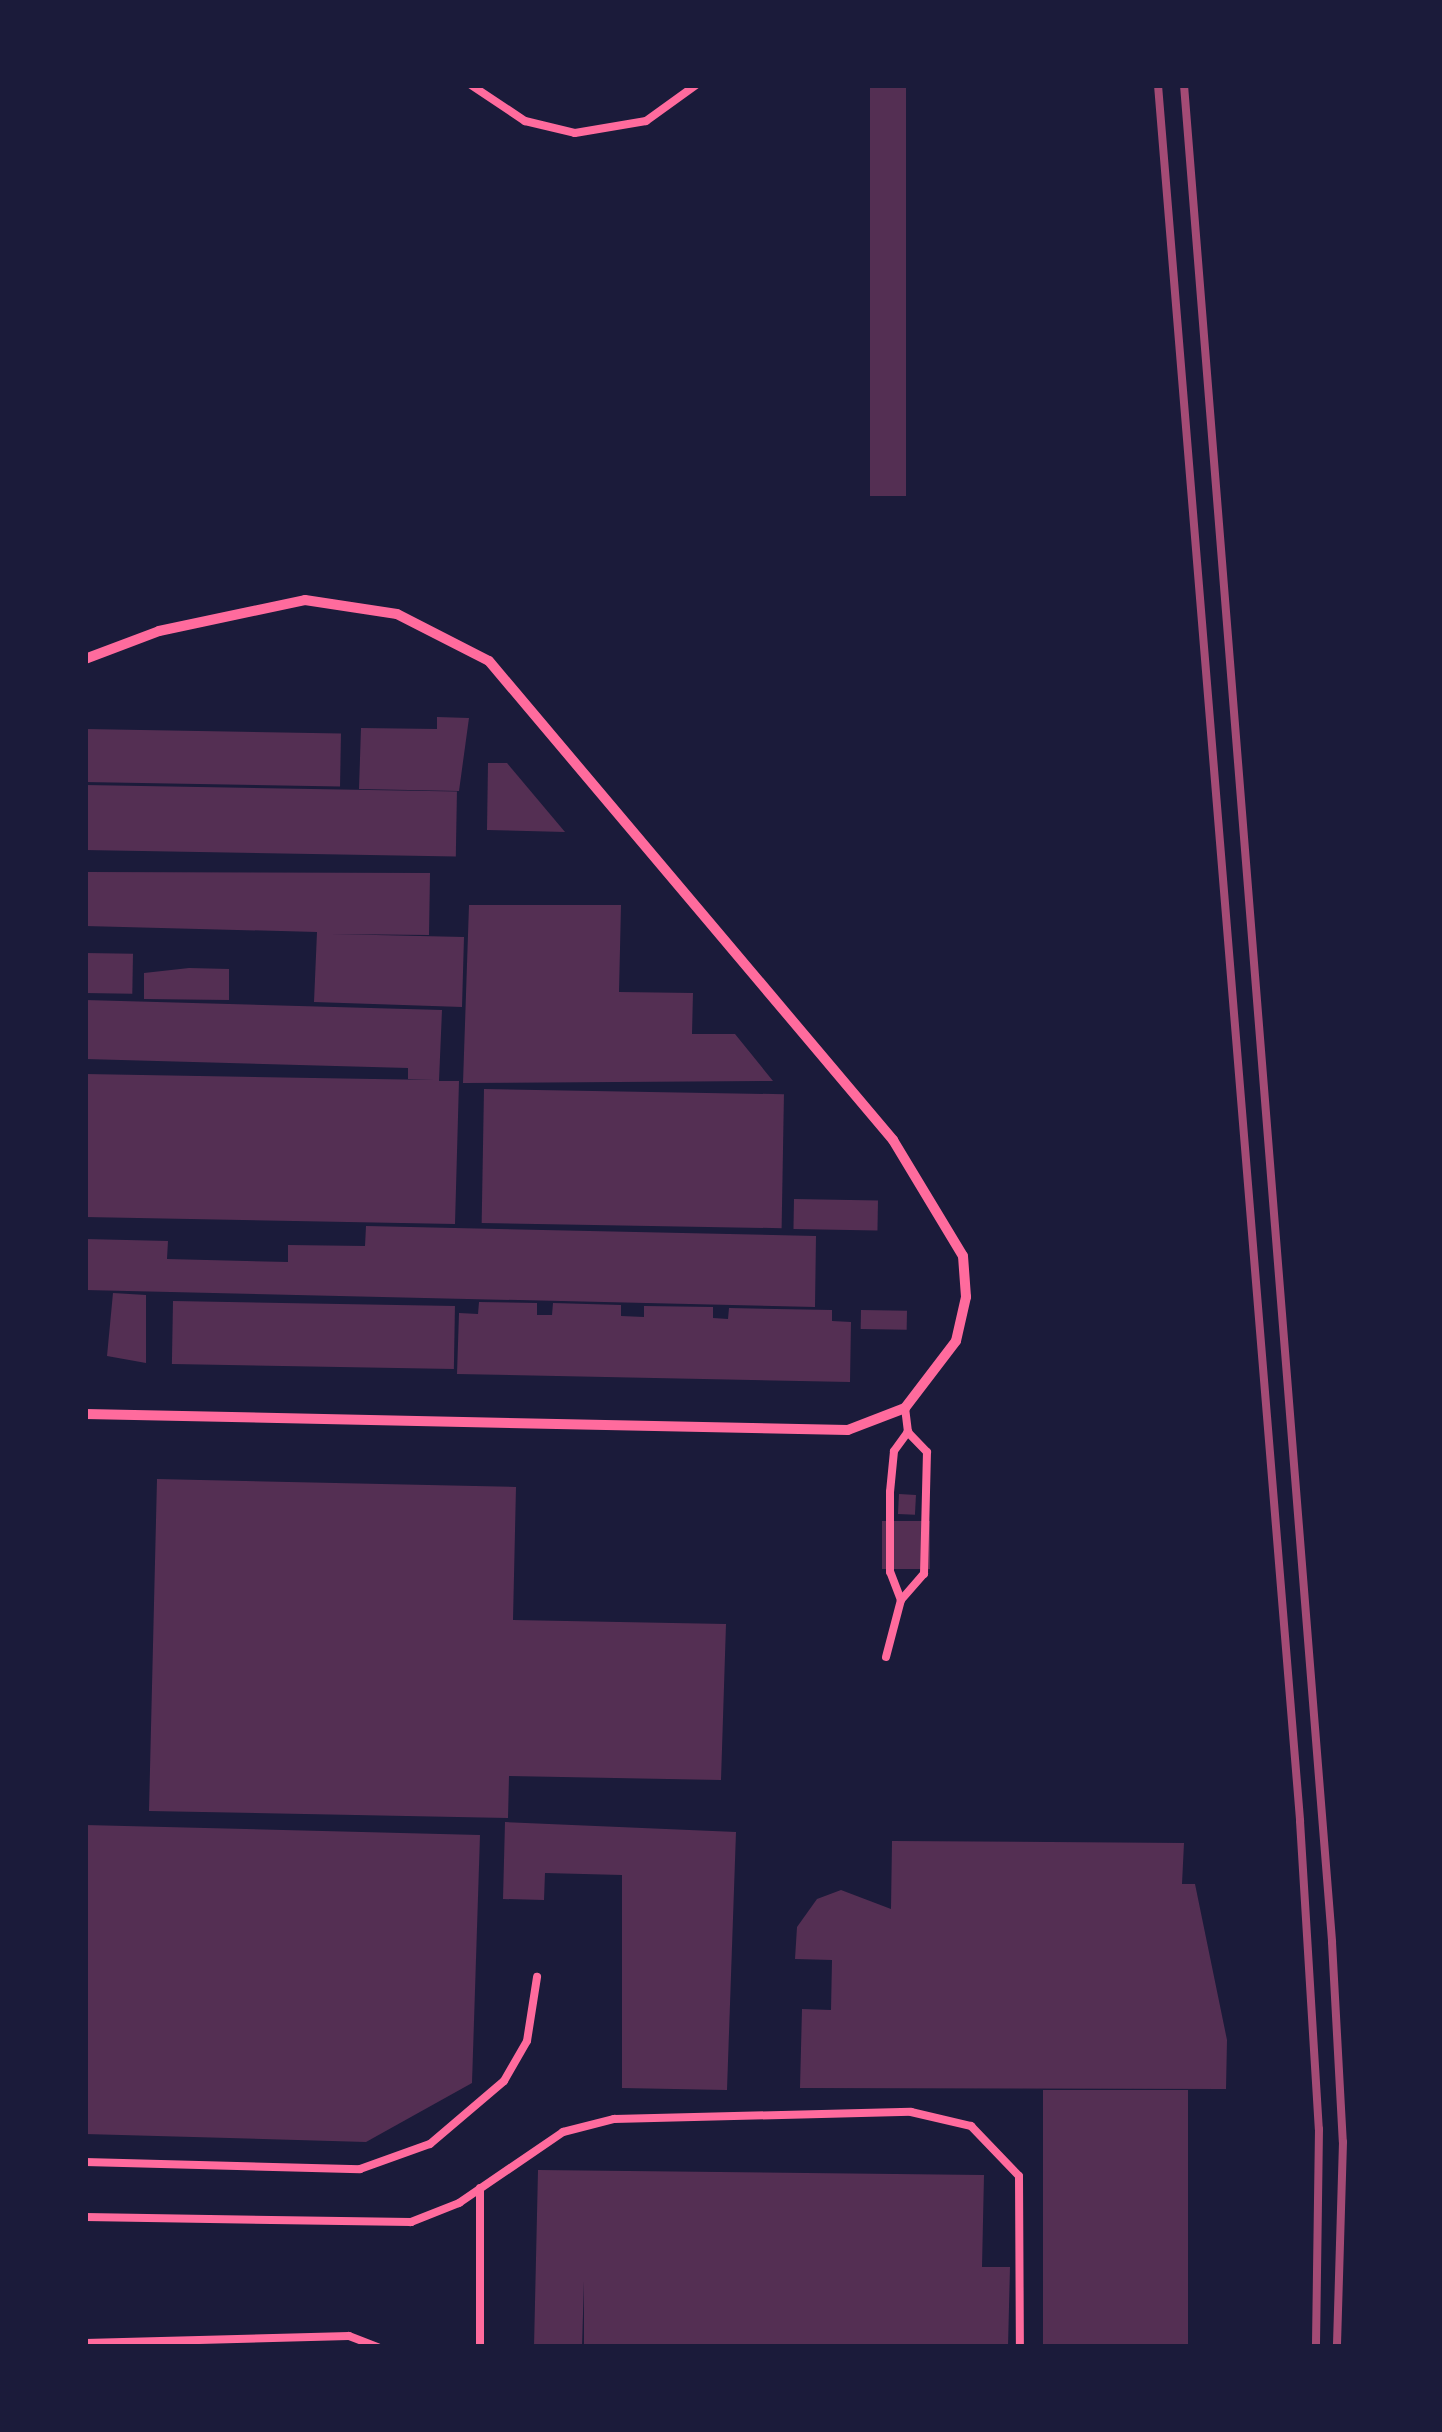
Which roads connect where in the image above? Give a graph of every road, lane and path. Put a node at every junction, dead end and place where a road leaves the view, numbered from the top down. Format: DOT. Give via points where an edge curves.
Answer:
graph roads {
  1 [pos="471,85"];
  2 [pos="696,85"];
  3 [pos="85,659"];
  4 [pos="905,1408"];
  5 [pos="85,1414"];
  6 [pos="908,1432"];
  7 [pos="901,1600"];
  8 [pos="886,1657"];
  9 [pos="537,1978"];
  10 [pos="85,2162"];
  11 [pos="480,2188"];
  12 [pos="85,2217"];
  13 [pos="85,2343"];
  14 [pos="378,2347"];
  15 [pos="480,2347"];
  16 [pos="1020,2347"];
  1 -- 2 [label="lane" via="525,122 575,133 646,121"];
  3 -- 4 [label="street" via="159,631 305,600 396,614 489,661 934,1196 963,1256 966,1297 956,1341"];
  4 -- 5 [label="street" via="871,1427 818,1433"];
  4 -- 6 [label="lane"];
  6 -- 7 [label="lane" via="894,1451 890,1492 890,1572"];
  6 -- 7 [label="lane" via="927,1452 928,1494 924,1574"];
  7 -- 8 [label="lane"];
  9 -- 10 [label="lane" via="527,2041 504,2081 430,2144 360,2168"];
  11 -- 12 [label="lane" via="434,2217 393,2224"];
  11 -- 15 [label="lane"];
  11 -- 16 [label="lane" via="563,2132 614,2119 911,2112 971,2126 1019,2176"];
  13 -- 14 [label="lane" via="349,2336"];
}
